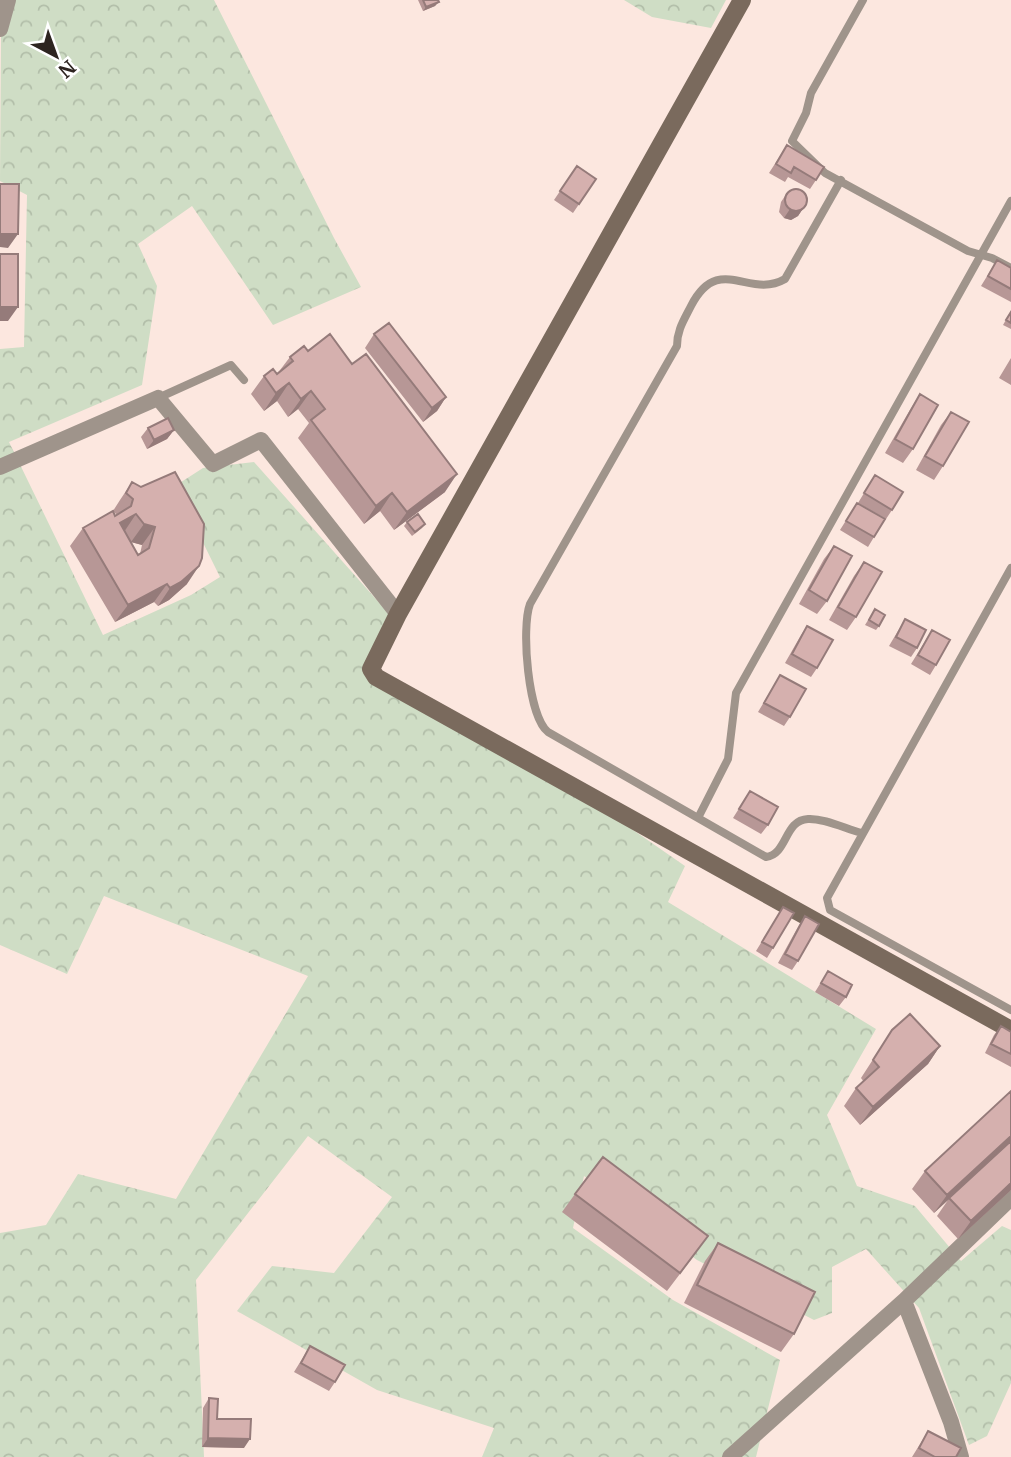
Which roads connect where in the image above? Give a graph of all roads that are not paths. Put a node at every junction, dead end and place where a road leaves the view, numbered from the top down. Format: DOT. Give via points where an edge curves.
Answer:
graph roads {
  1 [pos="8,0"];
  2 [pos="742,0"];
  3 [pos="863,0"];
  4 [pos="0,29"];
  5 [pos="841,180"];
  6 [pos="1011,201"];
  7 [pos="981,254"];
  8 [pos="1011,268"];
  9 [pos="244,380"];
  10 [pos="158,398"];
  11 [pos="0,467"];
  12 [pos="1011,568"];
  13 [pos="398,614"];
  14 [pos="699,816"];
  15 [pos="862,833"];
  16 [pos="1011,1010"];
  17 [pos="1011,1030"];
  18 [pos="1011,1198"];
  19 [pos="904,1301"];
  20 [pos="730,1457"];
  21 [pos="961,1457"];
  1 -- 4 [label="street"];
  2 -- 13 [label="street"];
  3 -- 5 [label="lane" via="811,93 792,141 825,173"];
  5 -- 7 [label="lane"];
  5 -- 14 [label="lane" via="785,279 763,286 737,278 720,279 698,293 677,333 677,346 527,614 534,712 541,727"];
  6 -- 7 [label="lane"];
  7 -- 8 [label="lane"];
  7 -- 14 [label="lane" via="736,693 726,766"];
  9 -- 10 [label="lane" via="231,365"];
  10 -- 11 [label="street"];
  10 -- 13 [label="street" via="212,464 261,440"];
  12 -- 15 [label="lane"];
  13 -- 17 [label="street" via="373,661 376,677"];
  14 -- 15 [label="lane" via="720,833 766,857 777,853 792,826 804,819"];
  15 -- 16 [label="lane" via="827,898 830,911"];
  18 -- 19 [label="street"];
  19 -- 20 [label="street"];
  19 -- 21 [label="street"];
}
